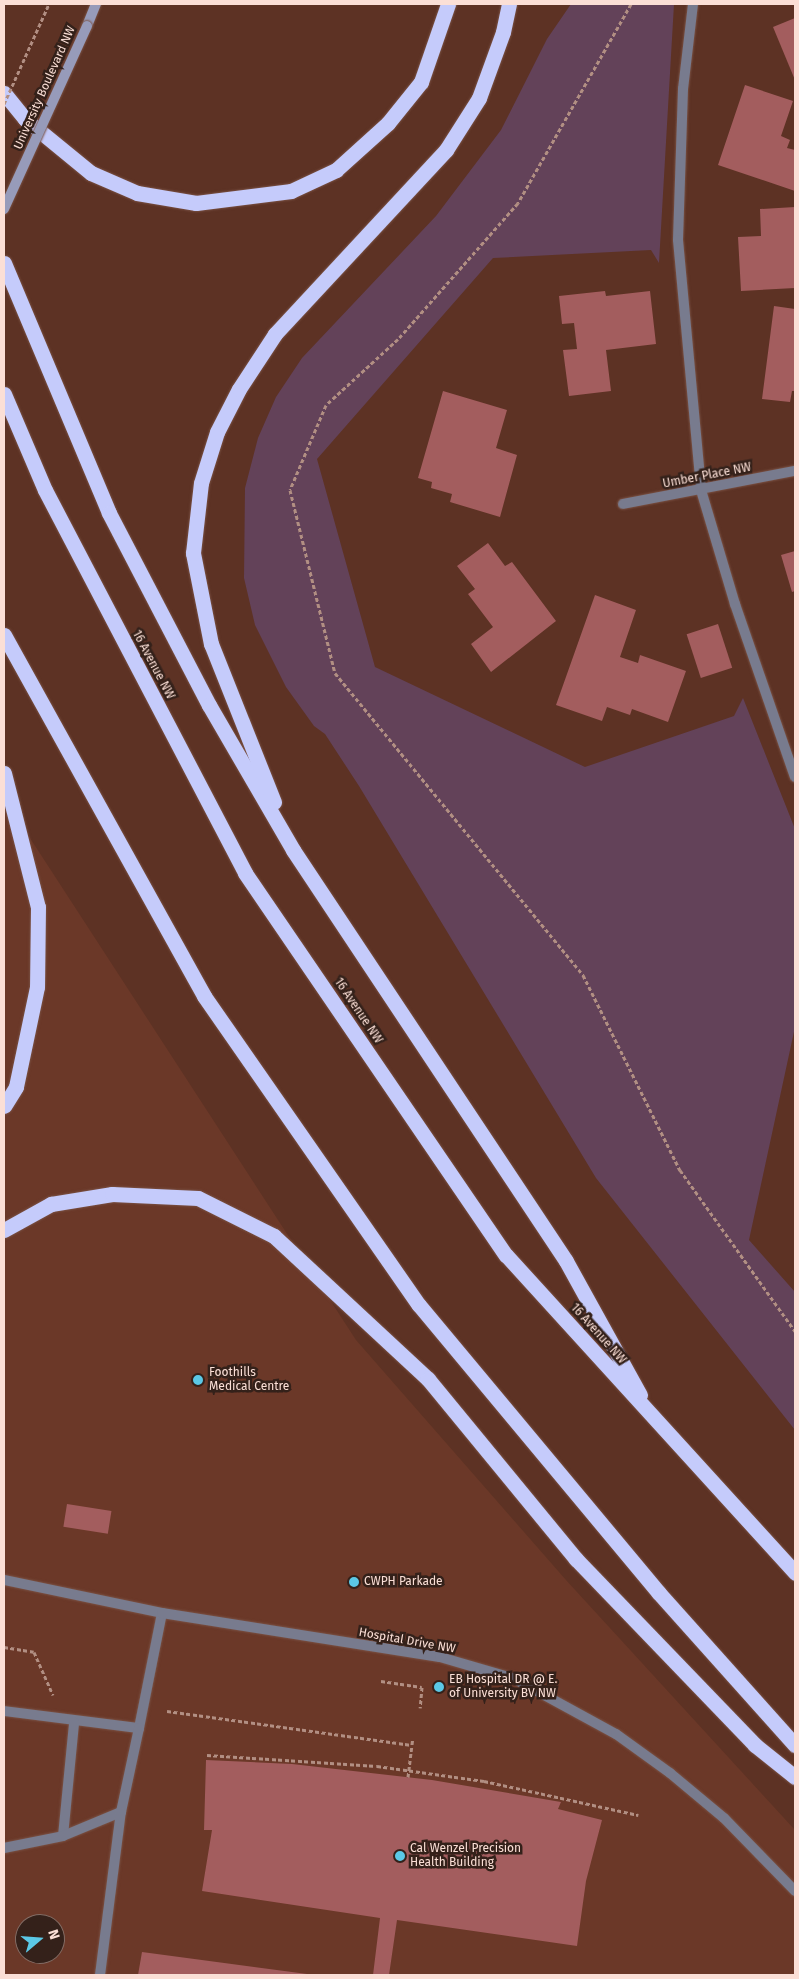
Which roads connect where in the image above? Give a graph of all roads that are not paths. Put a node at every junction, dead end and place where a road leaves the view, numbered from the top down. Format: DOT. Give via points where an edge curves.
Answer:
graph roads {
  1 [pos="96,4"];
  2 [pos="448,4"];
  3 [pos="509,4"];
  4 [pos="693,4"];
  5 [pos="4,93"];
  6 [pos="4,209"];
  7 [pos="4,263"];
  8 [pos="4,394"];
  9 [pos="795,470"];
  10 [pos="701,490"];
  11 [pos="623,504"];
  12 [pos="4,635"];
  13 [pos="4,773"];
  14 [pos="795,777"];
  15 [pos="293,850"];
  16 [pos="4,1106"];
  17 [pos="4,1230"];
  18 [pos="653,1418"];
  19 [pos="795,1573"];
  20 [pos="4,1580"];
  21 [pos="162,1613"];
  22 [pos="4,1711"];
  23 [pos="74,1722"];
  24 [pos="139,1728"];
  25 [pos="795,1744"];
  26 [pos="795,1776"];
  27 [pos="121,1812"];
  28 [pos="63,1836"];
  29 [pos="4,1848"];
  30 [pos="795,1892"];
  31 [pos="100,1975"];
  1 -- 6 [label="street, University Boulevard NW, bridge"];
  2 -- 5 [label="highway" via="420,82 388,123 336,170 291,190 196,203 138,193 91,173 25,119"];
  3 -- 15 [label="highway" via="504,32 479,98 446,150 275,334 239,389 217,432 201,483 193,553 211,644"];
  4 -- 10 [label="street" via="683,89 678,240"];
  7 -- 15 [label="highway" via="109,513 209,705"];
  8 -- 18 [label="highway, 16 Avenue NW" via="45,490 244,872 506,1255"];
  9 -- 10 [label="street, Umber Place NW"];
  10 -- 11 [label="street, Umber Place NW"];
  10 -- 14 [label="street" via="741,622"];
  12 -- 25 [label="highway" via="204,996 419,1305 659,1593"];
  13 -- 16 [label="highway" via="38,907 37,987 16,1087"];
  15 -- 18 [label="highway" via="566,1260"];
  17 -- 26 [label="highway" via="51,1204 112,1194 198,1198 274,1236 428,1379 576,1559 755,1745"];
  18 -- 19 [label="highway, 16 Avenue NW"];
  20 -- 21 [label="street, Hospital Drive NW"];
  21 -- 24 [label="street"];
  21 -- 30 [label="street, Hospital Drive NW" via="440,1657 515,1679 616,1734 670,1773 724,1818"];
  22 -- 23 [label="street"];
  23 -- 24 [label="street"];
  23 -- 28 [label="street"];
  24 -- 27 [label="street"];
  27 -- 28 [label="street"];
  27 -- 31 [label="street"];
  28 -- 29 [label="street"];
}
